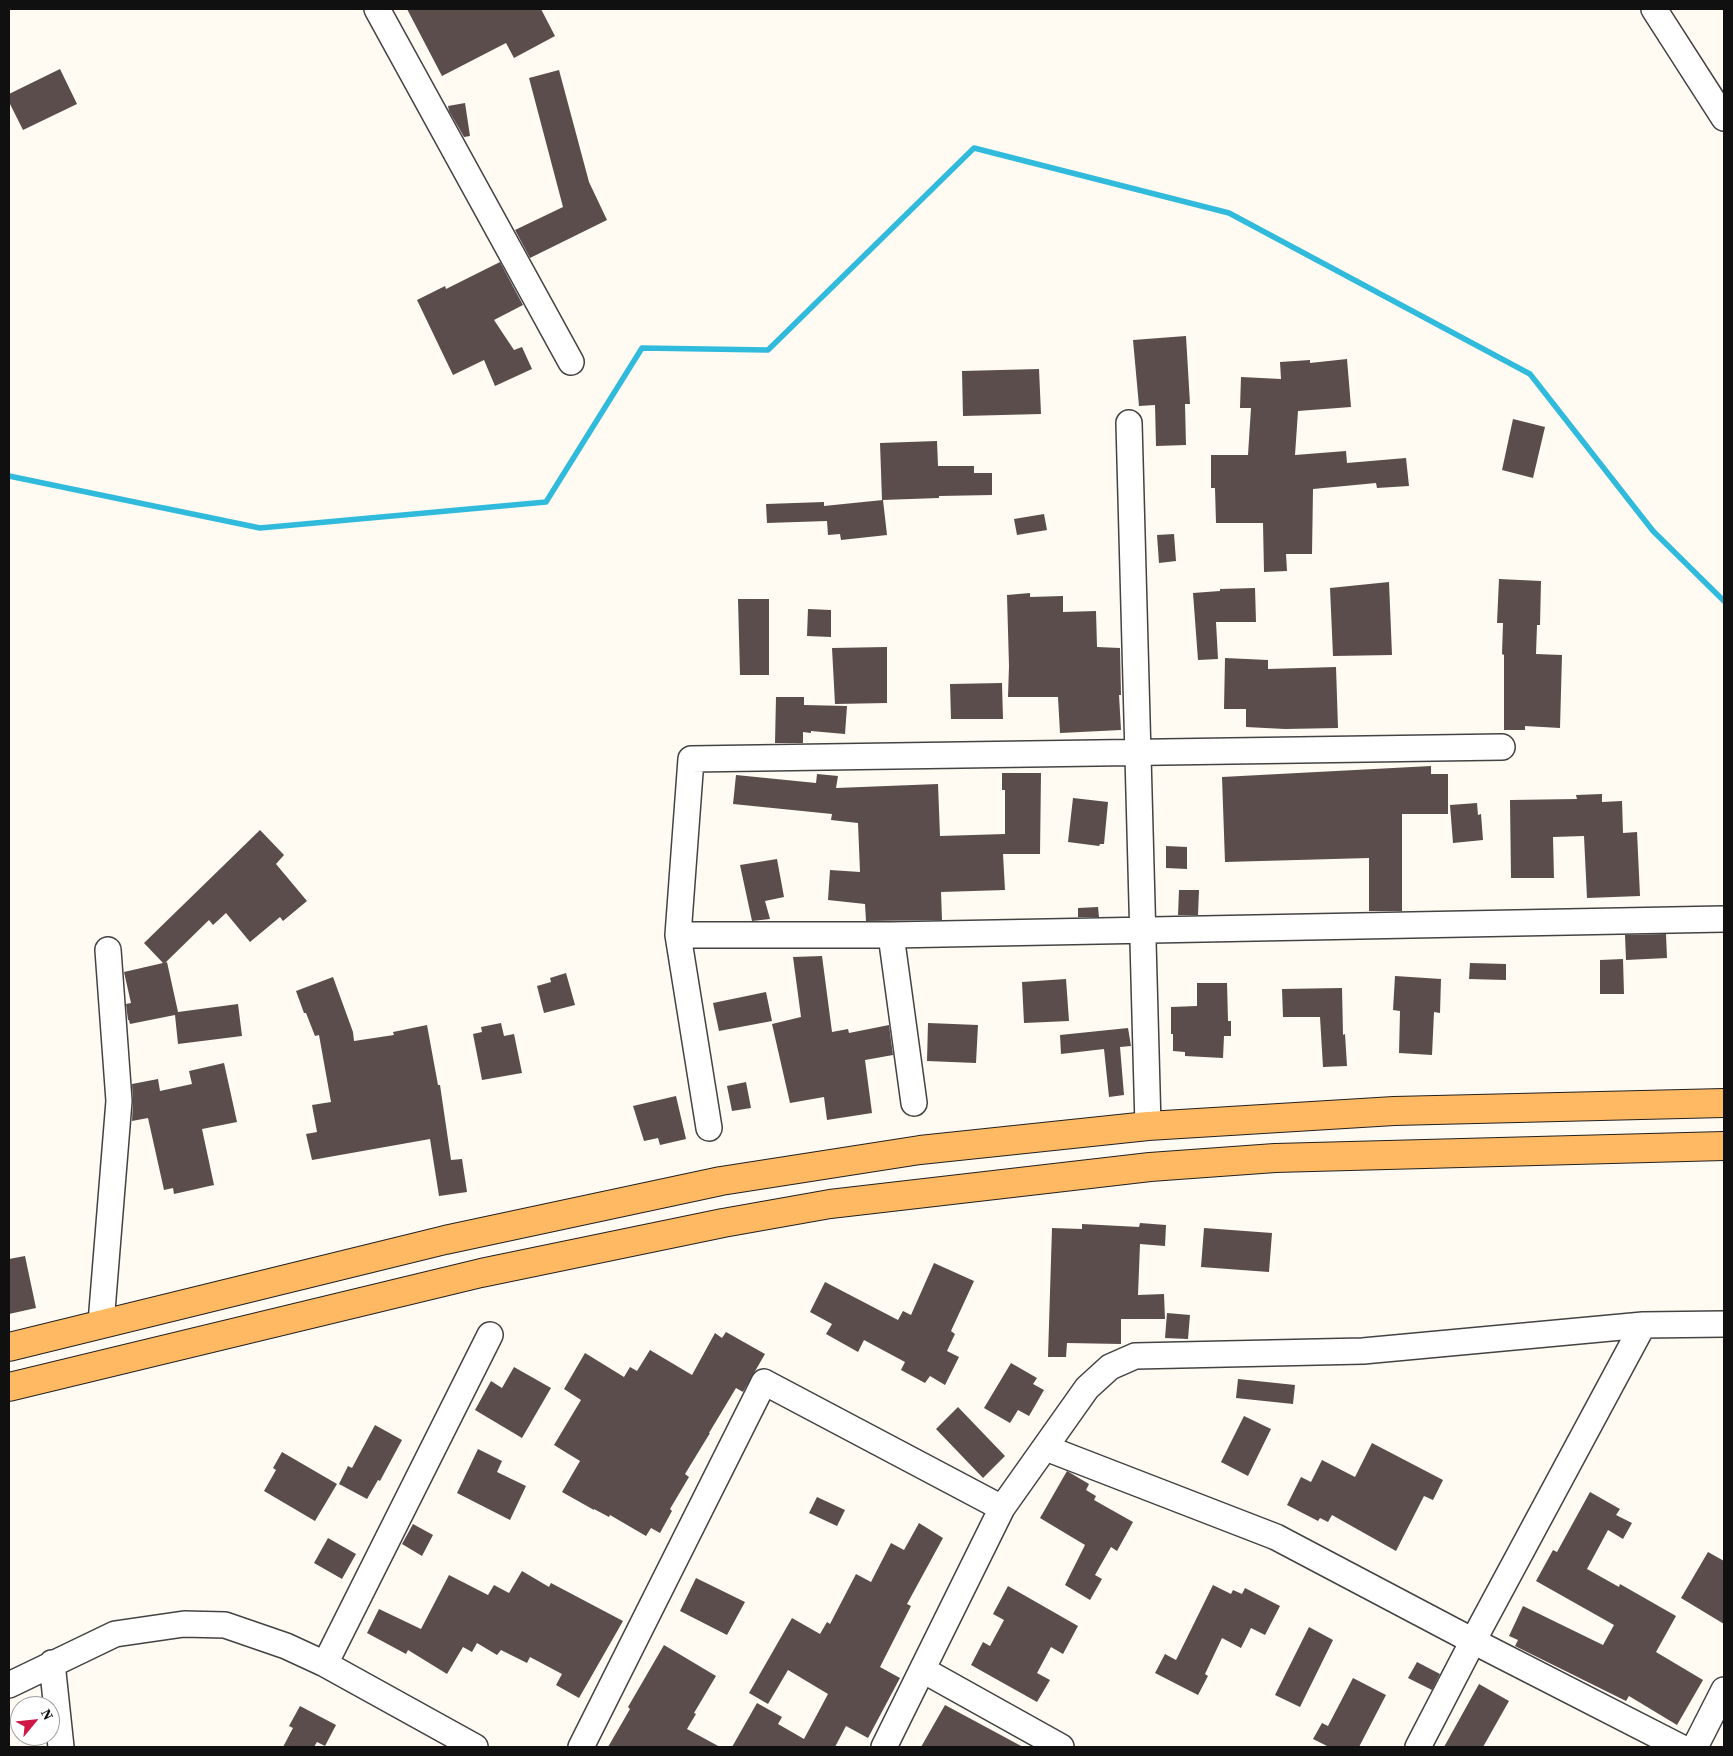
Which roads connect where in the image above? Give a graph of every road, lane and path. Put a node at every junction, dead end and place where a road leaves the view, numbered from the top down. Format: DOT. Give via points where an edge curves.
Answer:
graph roads {
  1 [pos="377,9"];
  2 [pos="1654,9"];
  3 [pos="1724,118"];
  4 [pos="571,362"];
  5 [pos="1129,423"];
  6 [pos="1502,747"];
  7 [pos="1138,752"];
  8 [pos="1724,919"];
  9 [pos="1143,930"];
  10 [pos="678,935"];
  11 [pos="891,935"];
  12 [pos="108,950"];
  13 [pos="914,1103"];
  14 [pos="1724,1103"];
  15 [pos="1148,1126"];
  16 [pos="709,1128"];
  17 [pos="1724,1146"];
  18 [pos="101,1323"];
  19 [pos="1724,1324"];
  20 [pos="1643,1325"];
  21 [pos="490,1335"];
  22 [pos="9,1347"];
  23 [pos="9,1387"];
  24 [pos="1046,1448"];
  25 [pos="1002,1508"];
  26 [pos="1473,1641"];
  27 [pos="52,1663"];
  28 [pos="325,1664"];
  29 [pos="923,1670"];
  30 [pos="9,1685"];
  31 [pos="1724,1690"];
  32 [pos="61,1747"];
  33 [pos="476,1747"];
  34 [pos="581,1747"];
  35 [pos="884,1747"];
  36 [pos="1061,1747"];
  37 [pos="1418,1747"];
  38 [pos="1680,1747"];
  39 [pos="1695,1747"];
  1 -- 4 [label="street"];
  2 -- 3 [label="street"];
  5 -- 7 [label="street"];
  6 -- 7 [label="street"];
  7 -- 9 [label="street"];
  7 -- 10 [label="street" via="691,759"];
  8 -- 9 [label="street"];
  9 -- 11 [label="street"];
  9 -- 15 [label="street"];
  10 -- 11 [label="street"];
  10 -- 16 [label="street"];
  11 -- 13 [label="street"];
  12 -- 18 [label="street" via="118,1101"];
  14 -- 15 [label="main road" via="1394,1111"];
  15 -- 18 [label="main road" via="920,1150 721,1181 445,1240"];
  17 -- 23 [label="main road" via="1274,1158 1150,1167 830,1204 481,1273"];
  18 -- 22 [label="main road"];
  19 -- 20 [label="street"];
  20 -- 24 [label="street" via="1363,1351 1135,1356 1110,1367 1087,1388"];
  20 -- 26 [label="street"];
  21 -- 28 [label="street"];
  24 -- 25 [label="street"];
  24 -- 26 [label="street" via="1276,1537"];
  25 -- 29 [label="street"];
  25 -- 34 [label="street" via="764,1382"];
  26 -- 37 [label="street"];
  26 -- 38 [label="street"];
  27 -- 28 [label="street" via="115,1634 184,1624 226,1625"];
  27 -- 30 [label="street"];
  27 -- 32 [label="street"];
  28 -- 33 [label="street"];
  29 -- 35 [label="street"];
  29 -- 36 [label="street"];
  31 -- 39 [label="street"];
}
